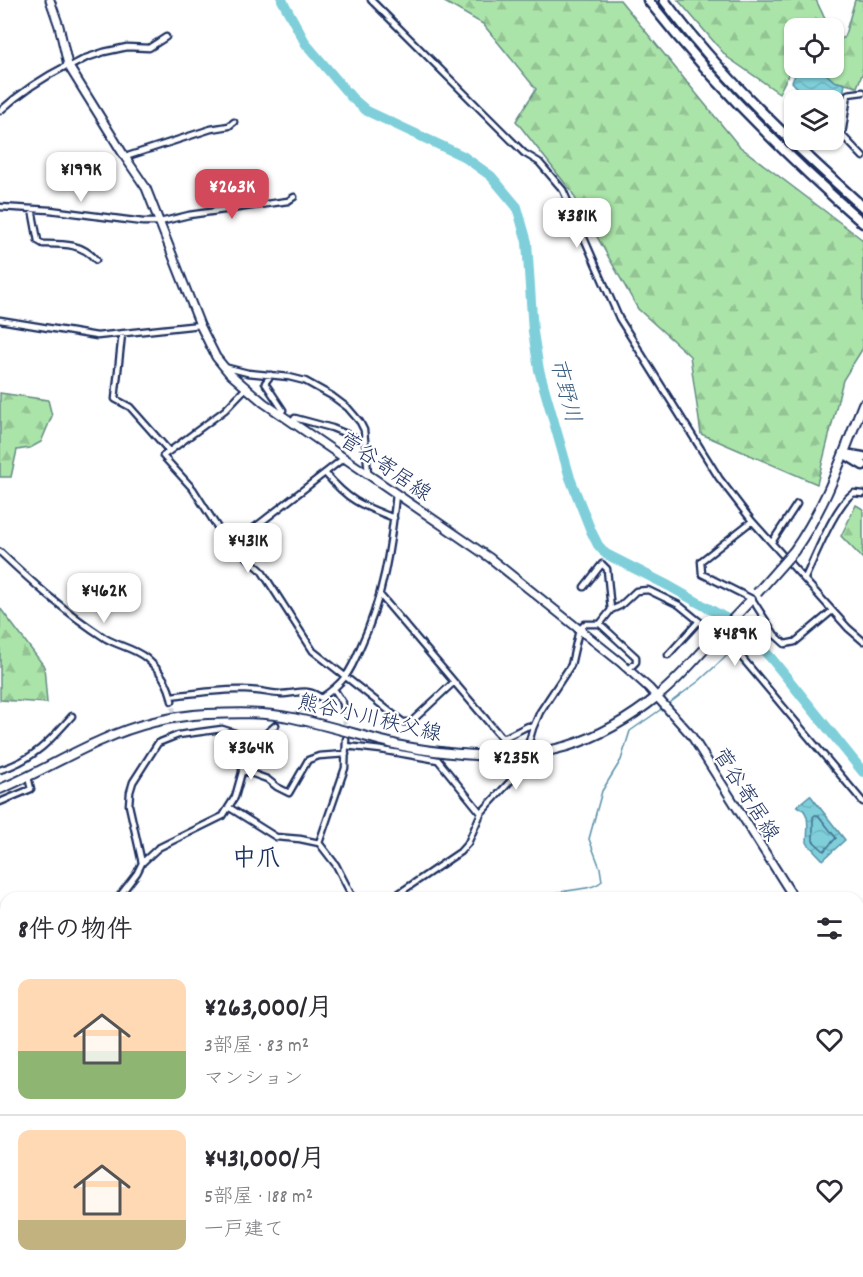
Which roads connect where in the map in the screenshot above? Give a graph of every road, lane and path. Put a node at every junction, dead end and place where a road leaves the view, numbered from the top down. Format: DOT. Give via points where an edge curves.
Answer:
graph roads {
  1 [pos="50,0"];
  2 [pos="371,0"];
  3 [pos="648,0"];
  4 [pos="664,0"];
  5 [pos="166,37"];
  6 [pos="68,66"];
  7 [pos="863,92"];
  8 [pos="0,111"];
  9 [pos="234,122"];
  10 [pos="863,157"];
  11 [pos="125,158"];
  12 [pos="294,197"];
  13 [pos="0,207"];
  14 [pos="863,207"];
  15 [pos="32,209"];
  16 [pos="160,222"];
  17 [pos="863,222"];
  18 [pos="96,260"];
  19 [pos="0,320"];
  20 [pos="200,325"];
  21 [pos="122,334"];
  22 [pos="224,367"];
  23 [pos="272,375"];
  24 [pos="246,388"];
  25 [pos="863,404"];
  26 [pos="280,414"];
  27 [pos="292,423"];
  28 [pos="364,441"];
  29 [pos="169,451"];
  30 [pos="845,454"];
  31 [pos="863,457"];
  32 [pos="344,458"];
  33 [pos="863,465"];
  34 [pos="325,473"];
  35 [pos="368,475"];
  36 [pos="396,494"];
  37 [pos="863,494"];
  38 [pos="796,504"];
  39 [pos="394,518"];
  40 [pos="752,521"];
  41 [pos="772,543"];
  42 [pos="232,545"];
  43 [pos="0,552"];
  44 [pos="805,578"];
  45 [pos="584,587"];
  46 [pos="380,595"];
  47 [pos="752,598"];
  48 [pos="611,610"];
  49 [pos="832,611"];
  50 [pos="699,621"];
  51 [pos="600,624"];
  52 [pos="579,630"];
  53 [pos="863,641"];
  54 [pos="668,656"];
  55 [pos="628,670"];
  56 [pos="345,677"];
  57 [pos="454,682"];
  58 [pos="334,689"];
  59 [pos="658,696"];
  60 [pos="344,713"];
  61 [pos="72,716"];
  62 [pos="276,725"];
  63 [pos="176,726"];
  64 [pos="533,728"];
  65 [pos="178,735"];
  66 [pos="346,739"];
  67 [pos="252,745"];
  68 [pos="346,746"];
  69 [pos="346,754"];
  70 [pos="525,756"];
  71 [pos="0,770"];
  72 [pos="242,770"];
  73 [pos="28,777"];
  74 [pos="0,789"];
  75 [pos="0,802"];
  76 [pos="863,802"];
  77 [pos="230,808"];
  78 [pos="481,813"];
  79 [pos="319,843"];
  80 [pos="142,863"];
  81 [pos="124,892"];
  82 [pos="350,892"];
  83 [pos="401,892"];
  84 [pos="790,892"];
  1 -- 6 [label="main road, 菅谷寄居線"];
  2 -- 40 [label="street" via="563,190 618,318 719,478"];
  3 -- 17 [label="highway" via="754,121"];
  4 -- 14 [label="highway" via="717,64"];
  5 -- 6 [label="street" via="149,48 104,52"];
  6 -- 8 [label="street" via="23,91"];
  6 -- 11 [label="main road, 菅谷寄居線"];
  7 -- 10 [label="street" via="848,94 842,135"];
  9 -- 11 [label="street"];
  11 -- 16 [label="main road, 菅谷寄居線" via="146,188"];
  12 -- 16 [label="street"];
  13 -- 15 [label="street"];
  15 -- 16 [label="street"];
  15 -- 18 [label="street" via="38,241 77,246"];
  16 -- 20 [label="main road, 菅谷寄居線"];
  19 -- 21 [label="street" via="80,335"];
  20 -- 21 [label="street"];
  20 -- 22 [label="main road, 菅谷寄居線"];
  21 -- 29 [label="street" via="115,399 130,407"];
  22 -- 23 [label="street"];
  22 -- 24 [label="main road, 菅谷寄居線"];
  23 -- 26 [label="street" via="265,383 283,410"];
  23 -- 28 [label="street" via="305,381 332,396 360,422"];
  24 -- 26 [label="main road, 菅谷寄居線"];
  24 -- 29 [label="street" via="225,410"];
  25 -- 30 [label="main road, 熊谷小川秩父線"];
  26 -- 27 [label="main road, 菅谷寄居線"];
  27 -- 28 [label="street" via="296,418"];
  27 -- 32 [label="main road, 菅谷寄居線"];
  28 -- 35 [label="street"];
  29 -- 42 [label="street" via="163,456 193,489"];
  30 -- 31 [label="highway"];
  30 -- 33 [label="highway"];
  30 -- 47 [label="main road, 熊谷小川秩父線, bridge" via="820,510 794,551"];
  32 -- 34 [label="street"];
  32 -- 35 [label="main road, 菅谷寄居線"];
  34 -- 39 [label="street" via="343,494"];
  34 -- 42 [label="street"];
  35 -- 36 [label="main road, 菅谷寄居線"];
  36 -- 39 [label="street"];
  36 -- 52 [label="main road, 菅谷寄居線" via="490,558"];
  37 -- 44 [label="street" via="854,493 847,498 833,518"];
  38 -- 41 [label="street"];
  39 -- 46 [label="street"];
  40 -- 41 [label="street"];
  40 -- 47 [label="street" via="701,561 702,574"];
  41 -- 44 [label="street"];
  42 -- 56 [label="street" via="261,570 313,651"];
  43 -- 58 [label="street" via="76,618 111,642 147,659 167,683 171,699 211,690 282,694 306,690 321,698"];
  44 -- 49 [label="street"];
  45 -- 48 [label="street" via="602,564 607,569"];
  46 -- 56 [label="street" via="366,637"];
  46 -- 57 [label="street"];
  47 -- 49 [label="street" via="785,644 795,642"];
  47 -- 59 [label="main road, 熊谷小川秩父線, bridge"];
  48 -- 50 [label="street" via="643,589 679,604"];
  48 -- 51 [label="street"];
  49 -- 53 [label="street"];
  50 -- 54 [label="street"];
  50 -- 76 [label="street" via="738,653"];
  51 -- 52 [label="street" via="585,624"];
  51 -- 55 [label="street" via="636,657"];
  52 -- 55 [label="main road, 菅谷寄居線"];
  52 -- 64 [label="street" via="571,665"];
  55 -- 59 [label="main road, 菅谷寄居線"];
  56 -- 57 [label="street" via="408,723"];
  56 -- 58 [label="street"];
  57 -- 64 [label="street" via="501,737 528,726"];
  58 -- 60 [label="street"];
  59 -- 70 [label="main road, 熊谷小川秩父線" via="592,738"];
  59 -- 84 [label="main road, 菅谷寄居線" via="691,735"];
  61 -- 71 [label="street" via="41,750"];
  62 -- 67 [label="street"];
  63 -- 65 [label="street"];
  64 -- 70 [label="street"];
  65 -- 67 [label="street" via="222,729"];
  65 -- 80 [label="street" via="158,743 133,782 129,805"];
  66 -- 68 [label="street"];
  67 -- 72 [label="street"];
  68 -- 69 [label="street"];
  68 -- 78 [label="street" via="438,760"];
  69 -- 72 [label="street" via="308,760 290,792"];
  69 -- 79 [label="street"];
  70 -- 73 [label="main road, 熊谷小川秩父線" via="443,753 292,717 206,714 134,728 87,746"];
  70 -- 78 [label="street" via="516,775"];
  72 -- 77 [label="street"];
  73 -- 74 [label="main road, 熊谷小川秩父線"];
  73 -- 75 [label="street" via="31,789"];
  77 -- 79 [label="street" via="276,837"];
  77 -- 80 [label="street" via="218,820 158,848"];
  78 -- 83 [label="street" via="468,843 459,852"];
  79 -- 82 [label="street"];
  80 -- 81 [label="street"];
}
